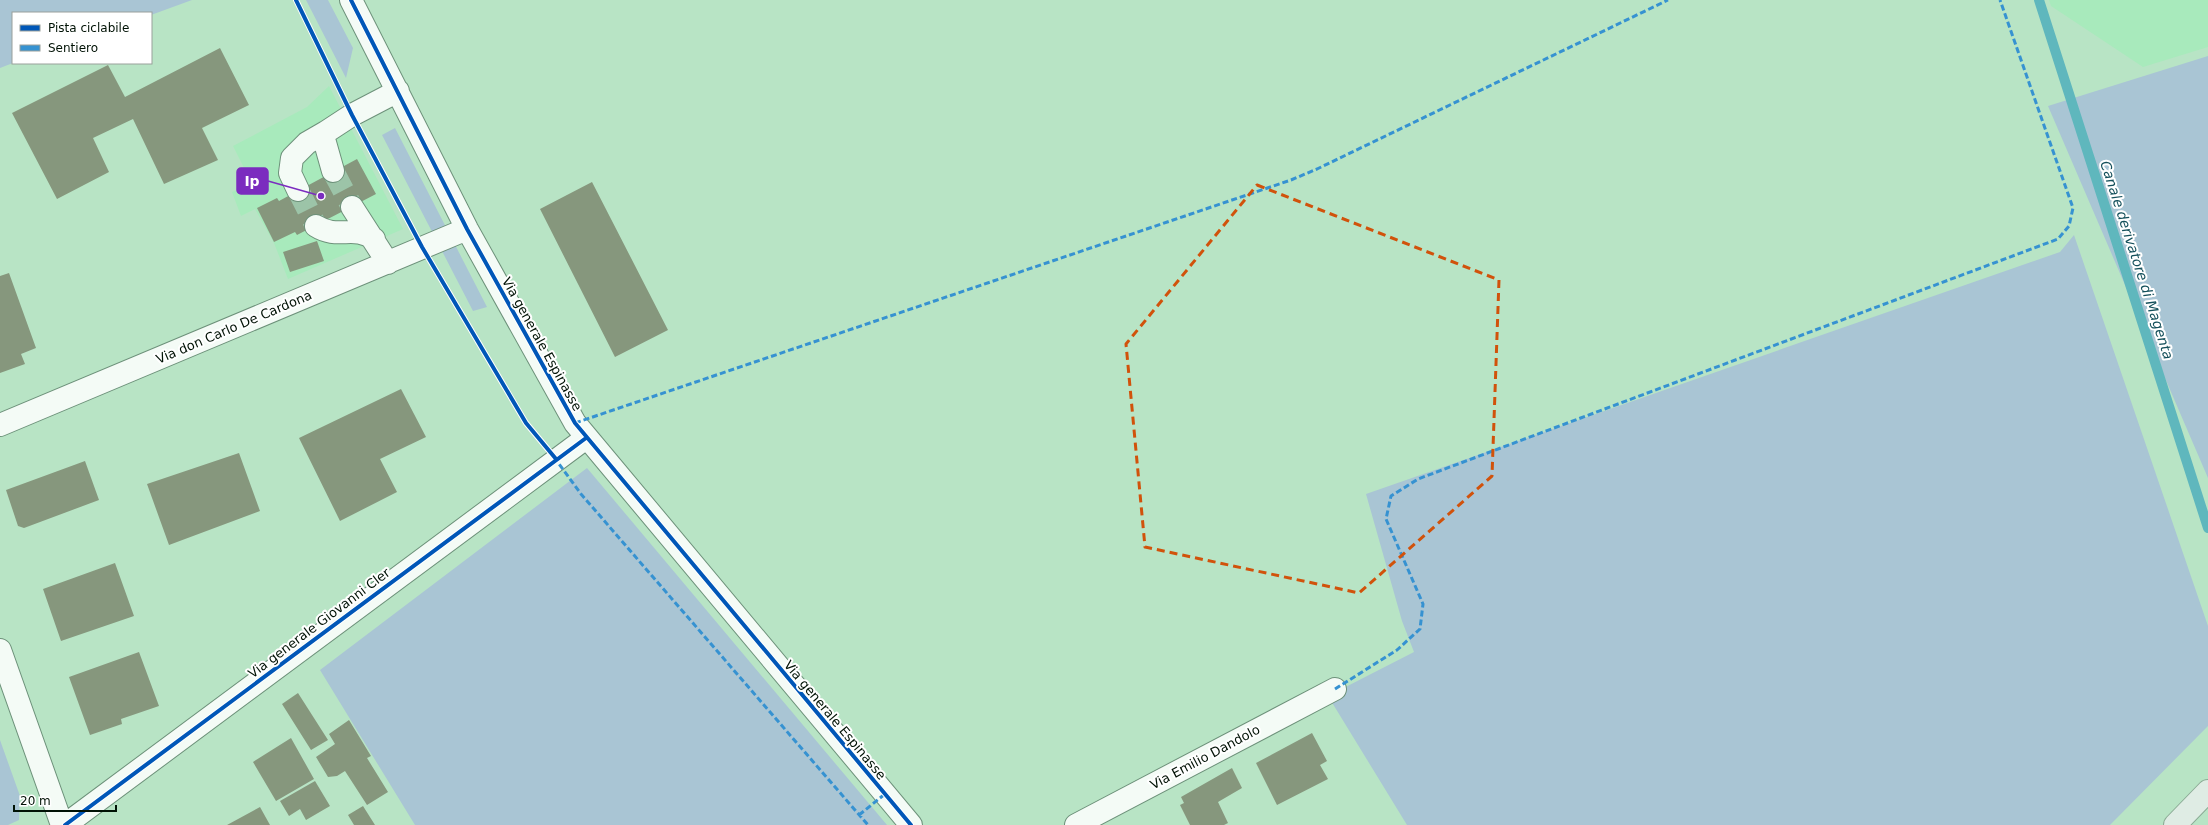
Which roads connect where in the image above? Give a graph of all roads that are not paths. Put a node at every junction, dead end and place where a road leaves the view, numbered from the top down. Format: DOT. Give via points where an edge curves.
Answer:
graph roads {
  1 [pos="351,0"];
  2 [pos="398,91"];
  3 [pos="326,132"];
  4 [pos="333,171"];
  5 [pos="298,190"];
  6 [pos="352,207"];
  7 [pos="316,226"];
  8 [pos="467,229"];
  9 [pos="374,238"];
  10 [pos="388,263"];
  11 [pos="0,425"];
  12 [pos="586,438"];
  13 [pos="0,650"];
  14 [pos="1335,689"];
  15 [pos="2208,791"];
  16 [pos="62,825"];
  17 [pos="65,825"];
  18 [pos="911,825"];
  19 [pos="1076,825"];
  20 [pos="2175,825"];
  1 -- 2 [label="street, Via generale Espinasse"];
  2 -- 3 [label="street"];
  2 -- 8 [label="street, Via generale Espinasse"];
  3 -- 4 [label="street" via="324,139"];
  3 -- 5 [label="street" via="307,143 292,158 290,173"];
  6 -- 9 [label="street"];
  7 -- 9 [label="street" via="326,232 358,231"];
  8 -- 10 [label="street, Via don Carlo De Cardona"];
  8 -- 12 [label="street, Via generale Espinasse" via="575,424"];
  9 -- 10 [label="street"];
  10 -- 11 [label="street, Via don Carlo De Cardona"];
  12 -- 17 [label="street, Via generale Giovanni Cler"];
  12 -- 18 [label="street, Via generale Espinasse"];
  13 -- 16 [label="street"];
  14 -- 19 [label="street, Via Emilio Dandolo"];
  15 -- 20 [label="main road"];
}
